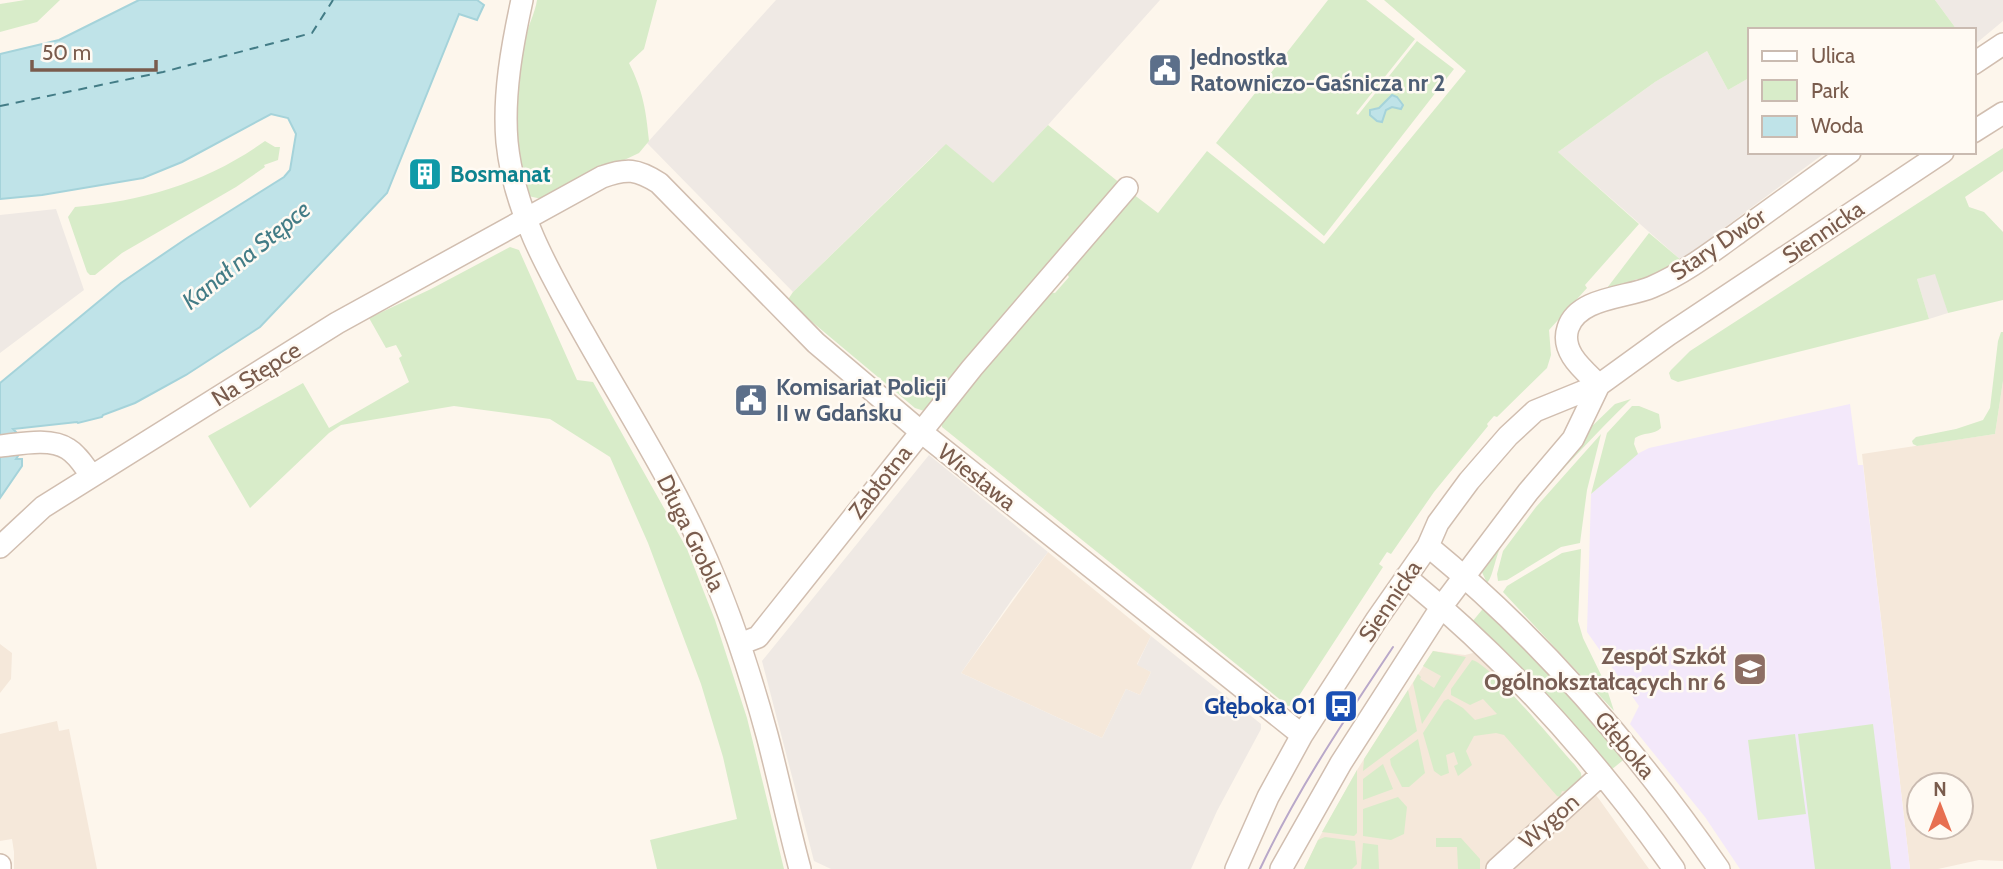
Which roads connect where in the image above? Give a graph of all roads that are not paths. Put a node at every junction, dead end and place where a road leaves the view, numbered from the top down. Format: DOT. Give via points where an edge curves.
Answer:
graph roads {
  1 [pos="522,0"];
  2 [pos="2003,44"];
  3 [pos="1975,63"];
  4 [pos="1999,115"];
  5 [pos="1975,131"];
  6 [pos="1847,154"];
  7 [pos="1940,154"];
  8 [pos="1127,188"];
  9 [pos="526,220"];
  10 [pos="1599,385"];
  11 [pos="920,432"];
  12 [pos="8,445"];
  13 [pos="90,475"];
  14 [pos="1428,546"];
  15 [pos="0,547"];
  16 [pos="1463,575"];
  17 [pos="1406,577"];
  18 [pos="1441,606"];
  19 [pos="740,644"];
  20 [pos="1302,735"];
  21 [pos="1643,766"];
  22 [pos="1609,782"];
  23 [pos="800,869"];
  24 [pos="1236,869"];
  25 [pos="1280,869"];
  26 [pos="1497,869"];
  27 [pos="1674,869"];
  28 [pos="1718,869"];
  1 -- 9 [label="street, Długa Grobla" via="510,65 507,131 515,186"];
  2 -- 3 [label="street"];
  4 -- 5 [label="street"];
  6 -- 10 [label="street, Stary Dwór" via="1692,266 1651,288 1587,306 1574,316 1567,344 1575,362"];
  7 -- 10 [label="street, Siennicka"];
  8 -- 11 [label="street, Zabłotna"];
  9 -- 11 [label="street, Wiesława" via="602,177 618,171 643,173 659,183 816,344"];
  9 -- 13 [label="street, Na Stępce" via="337,323"];
  9 -- 19 [label="street, Długa Grobla" via="568,307 685,515"];
  10 -- 14 [label="street, Siennicka" via="1535,411 1508,436 1438,523"];
  10 -- 16 [label="street, Siennicka" via="1573,439"];
  11 -- 19 [label="street, Zabłotna" via="758,637"];
  11 -- 20 [label="street, Wiesława"];
  12 -- 13 [label="street" via="66,447"];
  13 -- 15 [label="street, Na Stępce" via="43,507"];
  14 -- 16 [label="street, Głęboka"];
  14 -- 17 [label="street, Siennicka"];
  16 -- 18 [label="street, Siennicka"];
  16 -- 21 [label="street, Głęboka" via="1565,676"];
  17 -- 18 [label="street, Głęboka"];
  17 -- 20 [label="street, Siennicka"];
  18 -- 22 [label="street, Głęboka" via="1507,668"];
  18 -- 25 [label="street, Siennicka"];
  19 -- 23 [label="street, Długa Grobla"];
  20 -- 24 [label="street, Siennicka"];
  21 -- 22 [label="street, Wygon"];
  21 -- 28 [label="street, Głęboka"];
  22 -- 26 [label="street, Wygon"];
  22 -- 27 [label="street, Głęboka"];
}
